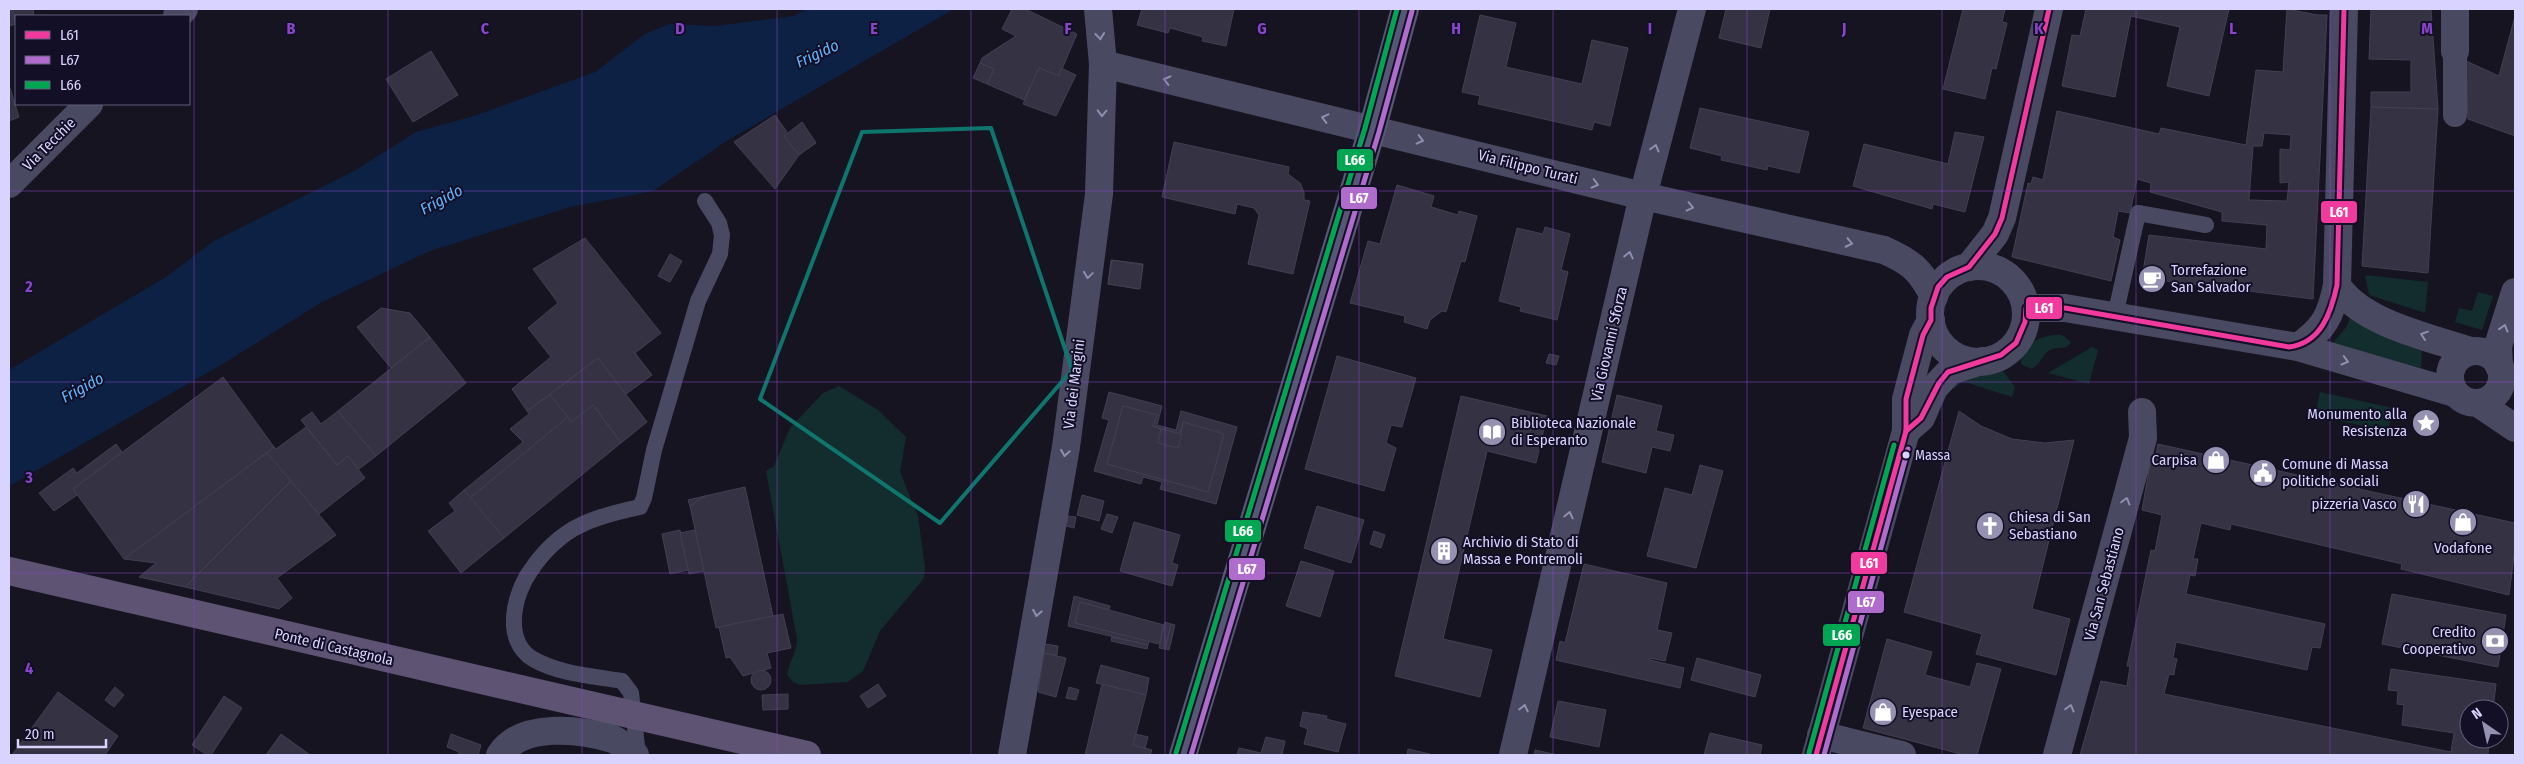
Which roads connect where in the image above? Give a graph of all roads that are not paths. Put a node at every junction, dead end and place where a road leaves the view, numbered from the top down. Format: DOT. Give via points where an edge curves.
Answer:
graph roads {
  1 [pos="1098,9"];
  2 [pos="1405,9"];
  3 [pos="1692,9"];
  4 [pos="2049,9"];
  5 [pos="2344,9"];
  6 [pos="2455,9"];
  7 [pos="2455,51"];
  8 [pos="1103,64"];
  9 [pos="88,105"];
  10 [pos="2455,115"];
  11 [pos="1372,130"];
  12 [pos="9,184"];
  13 [pos="1643,196"];
  14 [pos="705,201"];
  15 [pos="2206,225"];
  16 [pos="1969,267"];
  17 [pos="2337,285"];
  18 [pos="2515,292"];
  19 [pos="2026,308"];
  20 [pos="1932,309"];
  21 [pos="2115,316"];
  22 [pos="2298,348"];
  23 [pos="2470,351"];
  24 [pos="1982,361"];
  25 [pos="2510,377"];
  26 [pos="2466,398"];
  27 [pos="2142,412"];
  28 [pos="2515,428"];
  29 [pos="1906,431"];
  30 [pos="9,571"];
  31 [pos="1819,745"];
  32 [pos="500,755"];
  33 [pos="637,755"];
  34 [pos="807,755"];
  35 [pos="1012,755"];
  36 [pos="1183,755"];
  37 [pos="1513,755"];
  38 [pos="1902,755"];
  39 [pos="2057,755"];
  1 -- 8 [label="street, Via dei Margini, one-way"];
  2 -- 11 [label="main road"];
  13 -- 3 [label="street, Via Giovanni Sforza, one-way"];
  4 -- 16 [label="street" via="2002,218 1995,234"];
  5 -- 17 [label="street"];
  6 -- 7 [label="street"];
  7 -- 10 [label="street"];
  11 -- 8 [label="street, Via Filippo Turati, one-way"];
  8 -- 35 [label="street, Via dei Margini, one-way" via="1099,194 1066,447"];
  9 -- 12 [label="street, Via Tecchie"];
  11 -- 13 [label="street, Via Filippo Turati, one-way"];
  11 -- 36 [label="main road"];
  13 -- 20 [label="street, Via Filippo Turati, one-way" via="1884,250 1910,261 1925,279"];
  37 -- 13 [label="street, Via Giovanni Sforza, one-way"];
  14 -- 33 [label="lane" via="719,223 722,235 720,254 698,301 640,507 581,525 549,547 530,572 518,596 513,624 518,645 533,658 567,671 622,682 630,693"];
  15 -- 21 [label="lane" via="2138,213"];
  16 -- 19 [label="street" via="1985,266 2013,280 2022,293"];
  16 -- 20 [label="street" via="1947,277 1938,287"];
  17 -- 22 [label="street" via="2333,308 2326,322"];
  23 -- 17 [label="street, one-way" via="2370,314 2344,297"];
  25 -- 18 [label="street, one-way" via="2498,346"];
  19 -- 21 [label="street" via="2065,308"];
  19 -- 24 [label="street" via="2026,321 2015,345 2004,354"];
  20 -- 24 [label="street" via="1935,334 1944,347 1956,356"];
  20 -- 29 [label="street" via="1906,399"];
  21 -- 22 [label="street"];
  22 -- 26 [label="street, one-way"];
  23 -- 25 [label="street" via="2488,354"];
  23 -- 26 [label="street" via="2462,354 2451,368 2450,376"];
  24 -- 29 [label="street" via="1950,371 1934,388 1921,418"];
  25 -- 26 [label="street" via="2502,382 2493,396"];
  26 -- 28 [label="street"];
  39 -- 27 [label="street, Via San Sebastiano, one-way" via="2143,438"];
  29 -- 31 [label="street"];
  30 -- 34 [label="main road, Ponte di Castagnola"];
  31 -- 38 [label="street"];
  32 -- 33 [label="street" via="504,749 536,731 571,731 615,740"];
}
